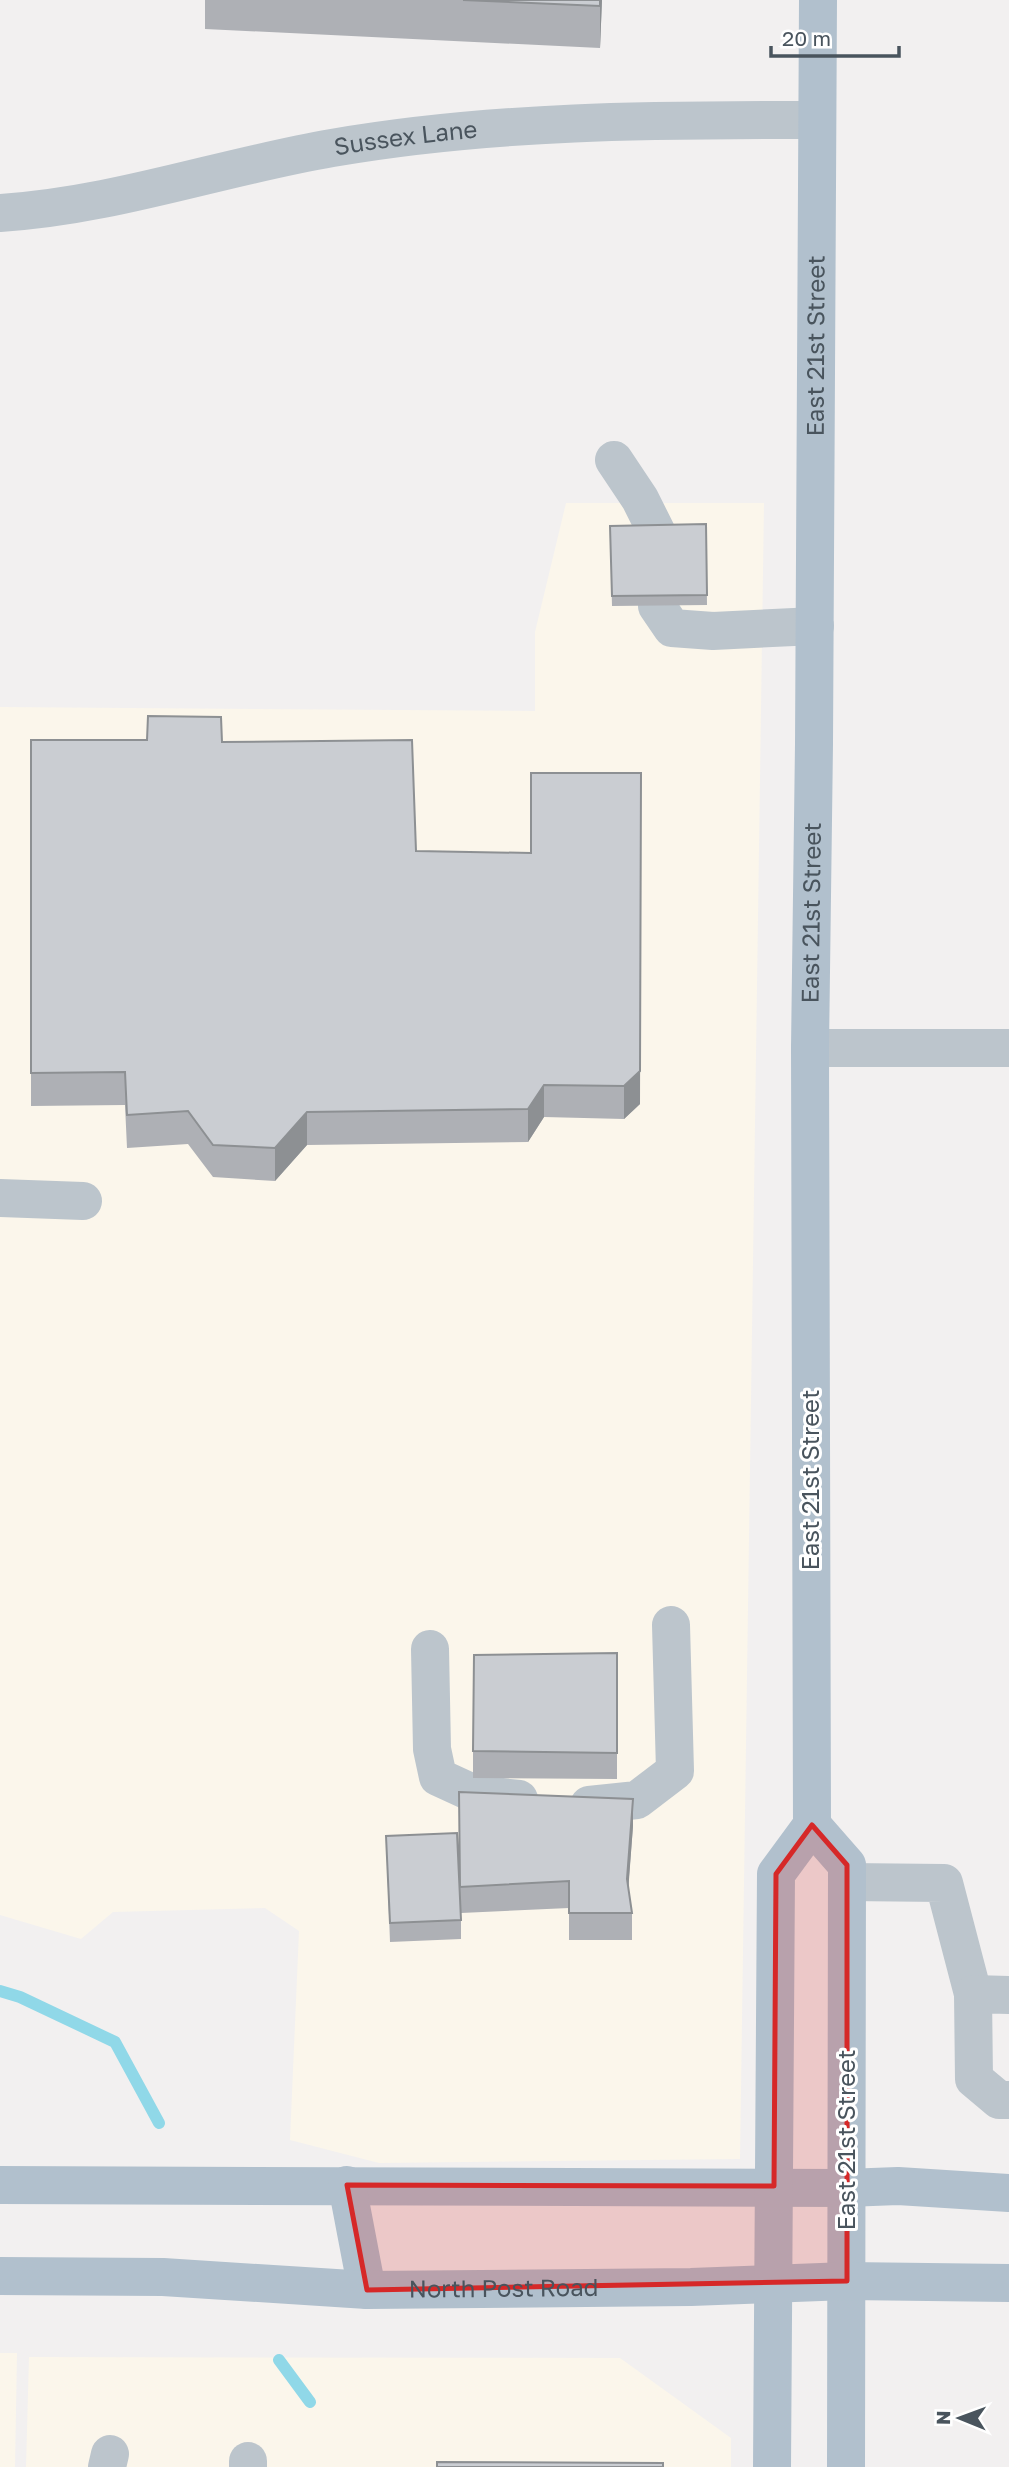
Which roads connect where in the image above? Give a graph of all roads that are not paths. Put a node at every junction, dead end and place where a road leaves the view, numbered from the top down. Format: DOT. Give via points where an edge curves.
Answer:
graph roads {
  1 [pos="818,0"];
  2 [pos="817,120"];
  3 [pos="0,213"];
  4 [pos="614,460"];
  5 [pos="658,535"];
  6 [pos="657,606"];
  7 [pos="815,626"];
  8 [pos="810,1048"];
  9 [pos="1009,1048"];
  10 [pos="0,1198"];
  11 [pos="83,1201"];
  12 [pos="671,1625"];
  13 [pos="430,1649"];
  14 [pos="519,1799"];
  15 [pos="589,1805"];
  16 [pos="812,1825"];
  17 [pos="847,1882"];
  18 [pos="991,1994"];
  19 [pos="1009,2100"];
  20 [pos="0,2185"];
  21 [pos="347,2185"];
  22 [pos="774,2186"];
  23 [pos="846,2188"];
  24 [pos="1009,2193"];
  25 [pos="0,2276"];
  26 [pos="847,2281"];
  27 [pos="775,2283"];
  28 [pos="1009,2283"];
  29 [pos="367,2290"];
  30 [pos="772,2467"];
  31 [pos="846,2467"];
  1 -- 2 [label="main road, East 21st Street"];
  2 -- 3 [label="street, Sussex Lane" via="600,120 483,128 333,148 122,195"];
  2 -- 7 [label="main road, East 21st Street"];
  4 -- 5 [label="street"];
  6 -- 7 [label="street" via="672,628 713,631"];
  7 -- 8 [label="main road, East 21st Street"];
  8 -- 9 [label="street"];
  8 -- 16 [label="main road, East 21st Street"];
  10 -- 11 [label="street"];
  12 -- 15 [label="street" via="675,1772 637,1800"];
  13 -- 14 [label="street" via="432,1749 438,1777 475,1794"];
  16 -- 17 [label="main road, East 21st Street" via="847,1865"];
  16 -- 22 [label="main road" via="776,1874"];
  17 -- 18 [label="street" via="944,1883"];
  17 -- 23 [label="main road, East 21st Street"];
  18 -- 19 [label="street" via="974,2079 999,2100"];
  20 -- 21 [label="main road"];
  21 -- 22 [label="main road"];
  21 -- 29 [label="main road"];
  22 -- 23 [label="main road"];
  22 -- 27 [label="main road"];
  23 -- 24 [label="main road" via="898,2186"];
  23 -- 26 [label="main road, East 21st Street"];
  25 -- 29 [label="main road, North Post Road" via="163,2277"];
  26 -- 27 [label="main road, North Post Road"];
  26 -- 28 [label="main road, North Post Road"];
  26 -- 31 [label="main road, East 21st Street"];
  27 -- 29 [label="main road, North Post Road"];
  27 -- 30 [label="main road"];
}
